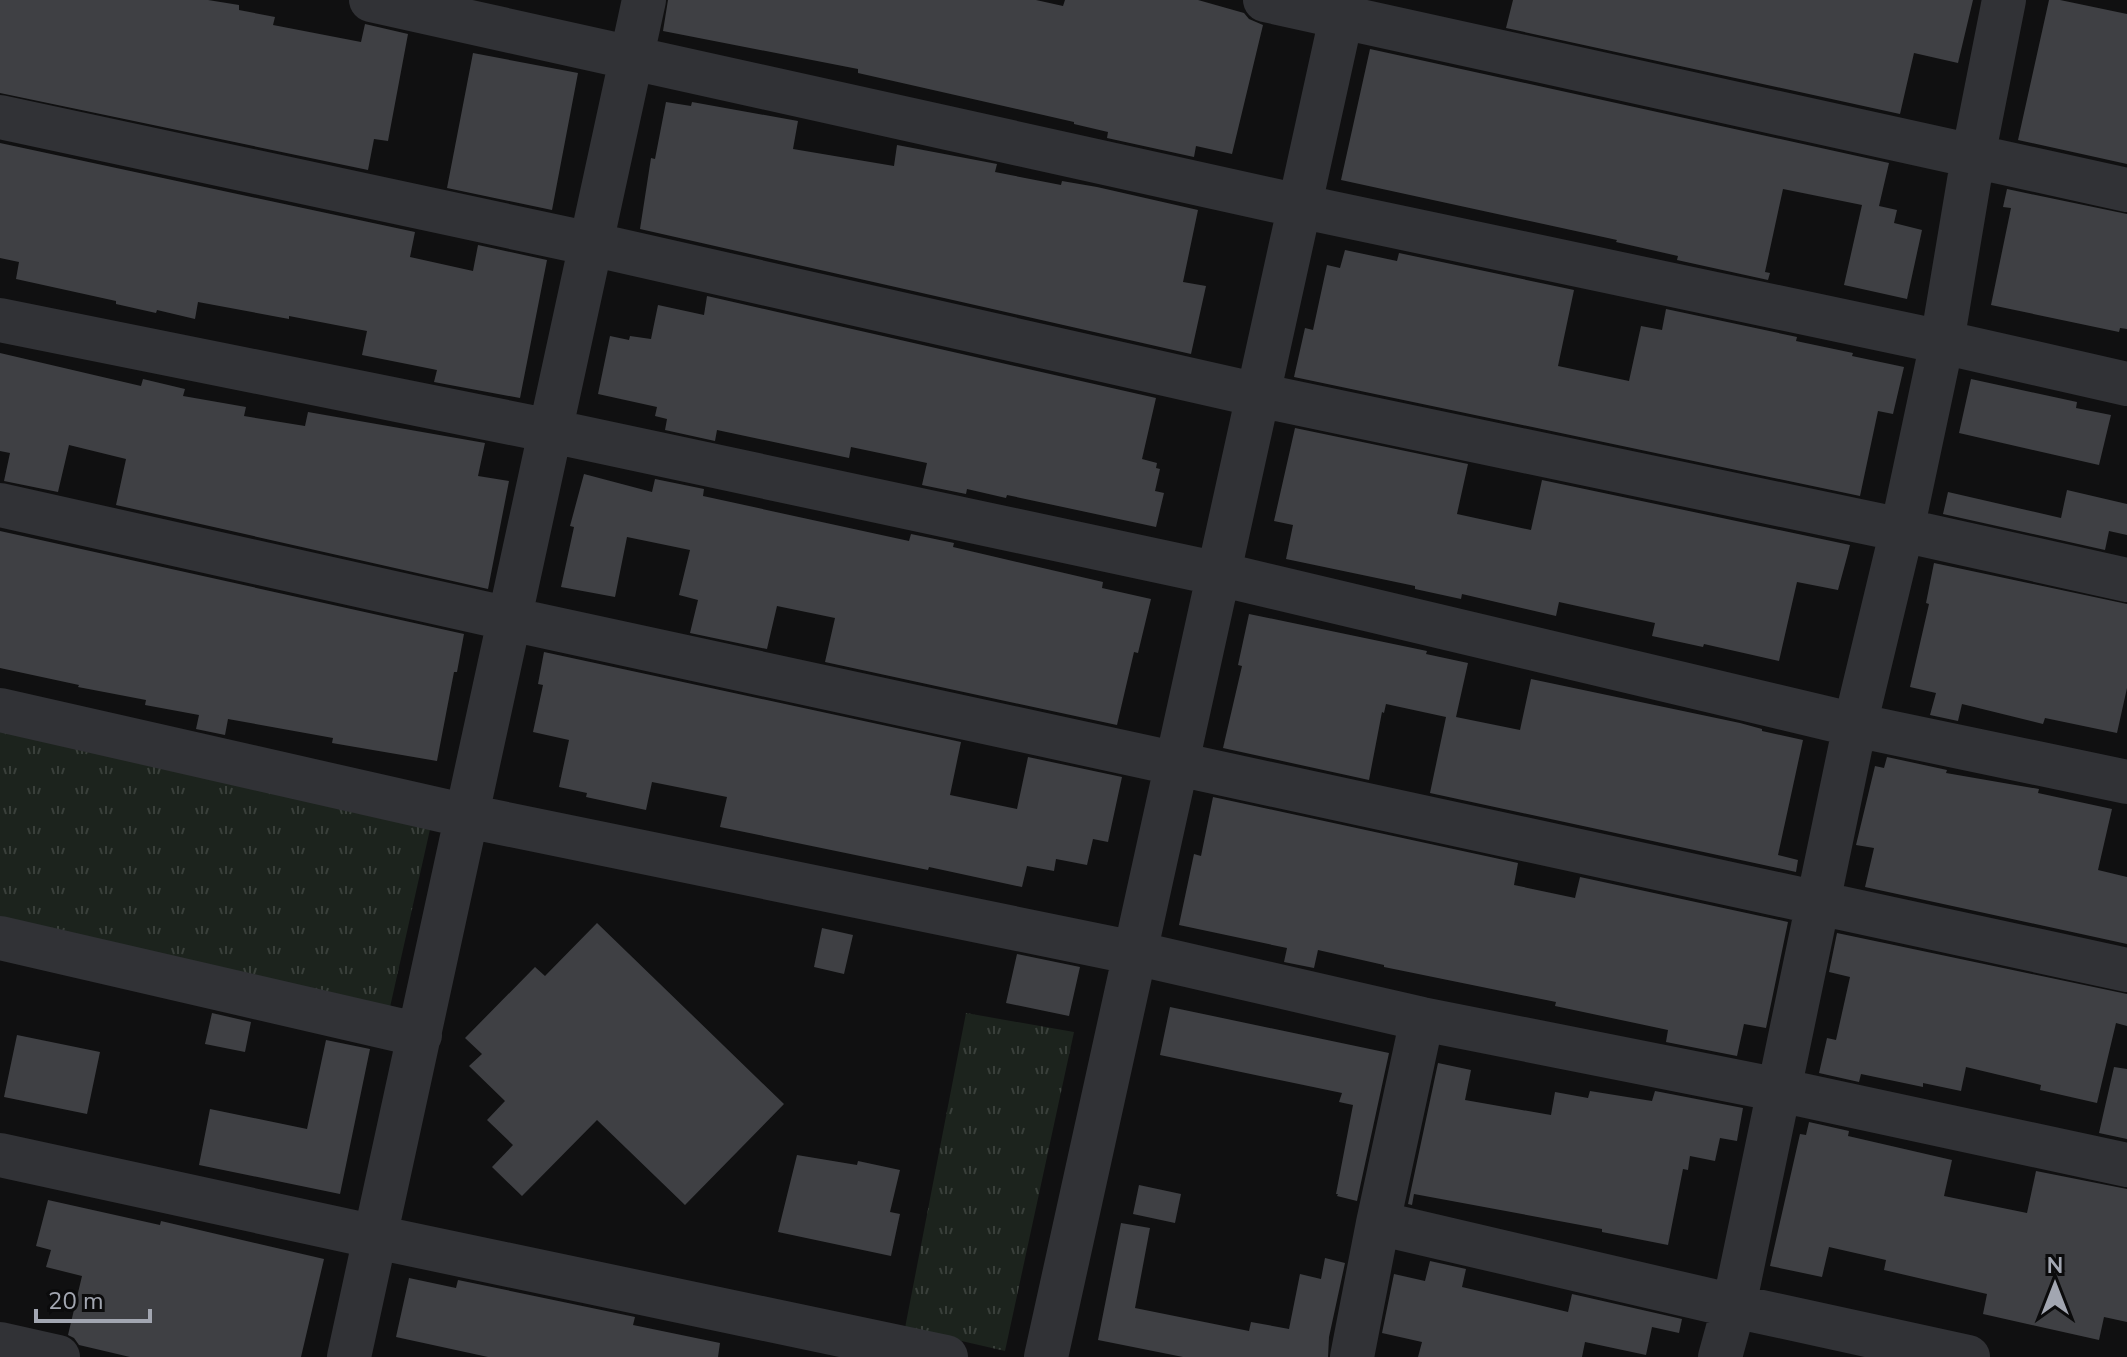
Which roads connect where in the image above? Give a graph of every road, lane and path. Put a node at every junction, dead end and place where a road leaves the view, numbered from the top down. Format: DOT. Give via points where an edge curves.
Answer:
graph roads {
  1 [pos="371,0"];
  2 [pos="644,0"];
  3 [pos="1265,0"];
  4 [pos="2004,0"];
  5 [pos="1343,8"];
  6 [pos="632,58"];
  7 [pos="0,117"];
  8 [pos="1973,157"];
  9 [pos="2127,190"];
  10 [pos="1299,206"];
  11 [pos="591,244"];
  12 [pos="0,320"];
  13 [pos="1942,342"];
  14 [pos="2127,384"];
  15 [pos="1258,395"];
  16 [pos="551,431"];
  17 [pos="0,505"];
  18 [pos="1902,530"];
  19 [pos="1219,574"];
  20 [pos="2127,580"];
  21 [pos="510,619"];
  22 [pos="0,710"];
  23 [pos="1855,725"];
  24 [pos="1177,764"];
  25 [pos="2127,782"];
  26 [pos="467,816"];
  27 [pos="1818,902"];
  28 [pos="0,938"];
  29 [pos="1135,953"];
  30 [pos="2127,970"];
  31 [pos="1422,1019"];
  32 [pos="420,1035"];
  33 [pos="1779,1090"];
  34 [pos="0,1155"];
  35 [pos="2127,1165"];
  36 [pos="1378,1223"];
  37 [pos="376,1237"];
  38 [pos="1734,1306"];
  39 [pos="0,1344"];
  40 [pos="58,1357"];
  41 [pos="349,1357"];
  42 [pos="946,1357"];
  43 [pos="1046,1357"];
  44 [pos="1352,1357"];
  45 [pos="1720,1357"];
  46 [pos="1968,1357"];
  1 -- 6 [label="street"];
  2 -- 6 [label="street"];
  3 -- 5 [label="street"];
  4 -- 8 [label="street"];
  5 -- 8 [label="street"];
  5 -- 10 [label="street"];
  6 -- 10 [label="street"];
  6 -- 11 [label="street"];
  7 -- 11 [label="street"];
  8 -- 9 [label="street"];
  8 -- 13 [label="street"];
  10 -- 13 [label="street"];
  10 -- 15 [label="street"];
  11 -- 15 [label="street"];
  11 -- 16 [label="street"];
  12 -- 16 [label="street"];
  13 -- 14 [label="street"];
  13 -- 18 [label="street"];
  15 -- 18 [label="street"];
  15 -- 19 [label="street"];
  16 -- 19 [label="street"];
  16 -- 21 [label="street"];
  17 -- 21 [label="street"];
  18 -- 20 [label="street"];
  18 -- 23 [label="street"];
  19 -- 23 [label="street"];
  19 -- 24 [label="street"];
  21 -- 24 [label="street"];
  21 -- 26 [label="street"];
  22 -- 26 [label="street"];
  23 -- 25 [label="street"];
  23 -- 27 [label="street"];
  24 -- 27 [label="street"];
  24 -- 29 [label="street"];
  26 -- 29 [label="street"];
  26 -- 32 [label="street"];
  27 -- 30 [label="street"];
  27 -- 33 [label="street"];
  28 -- 32 [label="street"];
  29 -- 31 [label="street"];
  29 -- 43 [label="street"];
  31 -- 33 [label="street"];
  31 -- 36 [label="street"];
  32 -- 37 [label="street"];
  33 -- 35 [label="street"];
  33 -- 38 [label="street"];
  34 -- 37 [label="street"];
  36 -- 38 [label="street"];
  36 -- 44 [label="street"];
  37 -- 41 [label="street"];
  37 -- 42 [label="street"];
  38 -- 45 [label="street"];
  38 -- 46 [label="street"];
  39 -- 40 [label="street"];
}
